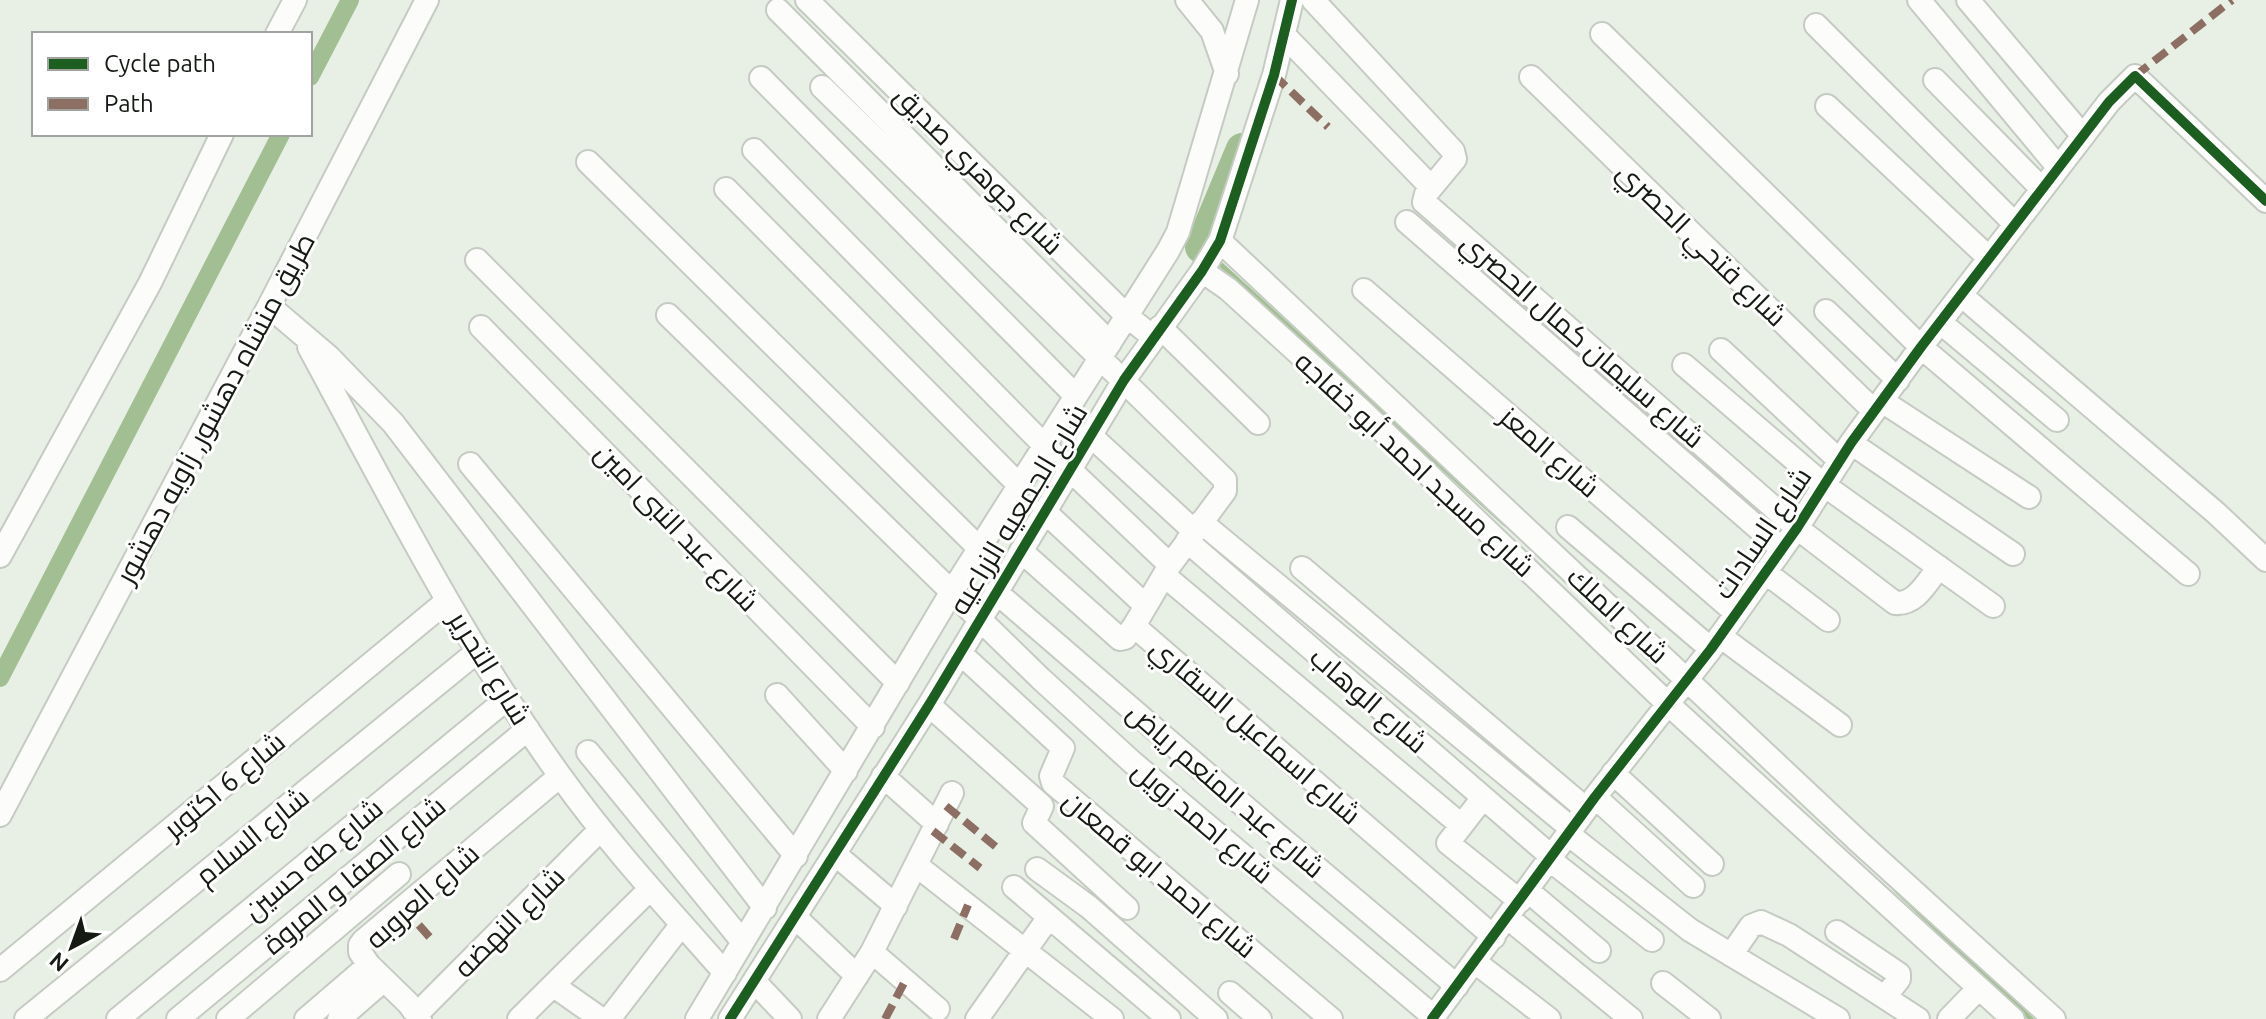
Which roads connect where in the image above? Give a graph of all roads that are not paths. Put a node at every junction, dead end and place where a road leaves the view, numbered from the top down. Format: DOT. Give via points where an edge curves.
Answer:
graph roads {
  1 [pos="295,0"];
  2 [pos="427,0"];
  3 [pos="807,0"];
  4 [pos="1187,0"];
  5 [pos="1247,0"];
  6 [pos="1292,0"];
  7 [pos="1313,0"];
  8 [pos="1919,0"];
  9 [pos="1968,0"];
  10 [pos="778,10"];
  11 [pos="1816,25"];
  12 [pos="278,32"];
  13 [pos="1602,34"];
  14 [pos="1284,35"];
  15 [pos="1227,74"];
  16 [pos="1531,77"];
  17 [pos="761,78"];
  18 [pos="1935,80"];
  19 [pos="822,87"];
  20 [pos="1827,106"];
  21 [pos="221,136"];
  22 [pos="2083,136"];
  23 [pos="754,150"];
  24 [pos="588,162"];
  25 [pos="2058,167"];
  26 [pos="1431,187"];
  27 [pos="2041,188"];
  28 [pos="726,189"];
  29 [pos="2266,201"];
  30 [pos="1407,222"];
  31 [pos="2014,223"];
  32 [pos="1220,241"];
  33 [pos="1989,258"];
  34 [pos="477,260"];
  35 [pos="1159,268"];
  36 [pos="1195,280"];
  37 [pos="1364,290"];
  38 [pos="1961,295"];
  39 [pos="269,306"];
  40 [pos="1826,311"];
  41 [pos="668,315"];
  42 [pos="1127,316"];
  43 [pos="1940,322"];
  44 [pos="481,327"];
  45 [pos="301,332"];
  46 [pos="1156,332"];
  47 [pos="1921,347"];
  48 [pos="1105,350"];
  49 [pos="1721,350"];
  50 [pos="1684,365"];
  51 [pos="1124,380"];
  52 [pos="1898,380"];
  53 [pos="1076,396"];
  54 [pos="1878,406"];
  55 [pos="2057,420"];
  56 [pos="1258,423"];
  57 [pos="1090,435"];
  58 [pos="1045,446"];
  59 [pos="1845,452"];
  60 [pos="470,464"];
  61 [pos="1069,470"];
  62 [pos="1824,485"];
  63 [pos="1020,486"];
  64 [pos="2029,497"];
  65 [pos="1044,511"];
  66 [pos="1568,527"];
  67 [pos="1797,528"];
  68 [pos="1194,531"];
  69 [pos="980,549"];
  70 [pos="1782,549"];
  71 [pos="1021,551"];
  72 [pos="2013,554"];
  73 [pos="0,556"];
  74 [pos="2266,560"];
  75 [pos="1939,567"];
  76 [pos="1302,568"];
  77 [pos="1168,570"];
  78 [pos="1765,572"];
  79 [pos="2188,574"];
  80 [pos="996,592"];
  81 [pos="951,593"];
  82 [pos="447,601"];
  83 [pos="1145,605"];
  84 [pos="1993,606"];
  85 [pos="1736,613"];
  86 [pos="981,618"];
  87 [pos="1828,620"];
  88 [pos="1134,626"];
  89 [pos="1716,643"];
  90 [pos="478,651"];
  91 [pos="960,653"];
  92 [pos="898,683"];
  93 [pos="1678,691"];
  94 [pos="777,695"];
  95 [pos="508,698"];
  96 [pos="929,705"];
  97 [pos="1840,725"];
  98 [pos="873,727"];
  99 [pos="528,729"];
  100 [pos="588,752"];
  101 [pos="846,771"];
  102 [pos="1613,773"];
  103 [pos="560,776"];
  104 [pos="883,776"];
  105 [pos="952,793"];
  106 [pos="1482,799"];
  107 [pos="1591,803"];
  108 [pos="0,815"];
  109 [pos="937,824"];
  110 [pos="1461,825"];
  111 [pos="600,830"];
  112 [pos="1570,831"];
  113 [pos="835,854"];
  114 [pos="796,856"];
  115 [pos="1551,858"];
  116 [pos="1712,864"];
  117 [pos="916,865"];
  118 [pos="1037,869"];
  119 [pos="399,874"];
  120 [pos="1693,886"];
  121 [pos="1014,887"];
  122 [pos="650,889"];
  123 [pos="1518,903"];
  124 [pos="896,906"];
  125 [pos="765,908"];
  126 [pos="1127,908"];
  127 [pos="795,917"];
  128 [pos="1049,917"];
  129 [pos="682,924"];
  130 [pos="1837,932"];
  131 [pos="1494,937"];
  132 [pos="1652,940"];
  133 [pos="743,942"];
  134 [pos="1025,951"];
  135 [pos="1599,951"];
  136 [pos="872,952"];
  137 [pos="1731,955"];
  138 [pos="1475,962"];
  139 [pos="0,970"];
  140 [pos="377,973"];
  141 [pos="725,973"];
  142 [pos="857,976"];
  143 [pos="754,981"];
  144 [pos="1663,983"];
  145 [pos="554,986"];
  146 [pos="1457,986"];
  147 [pos="1979,988"];
  148 [pos="1230,993"];
  149 [pos="1885,997"];
  150 [pos="938,1009"];
  151 [pos="418,1016"];
  152 [pos="981,1017"];
  153 [pos="1436,1017"];
  154 [pos="26,1019"];
  155 [pos="118,1019"];
  156 [pos="178,1019"];
  157 [pos="228,1019"];
  158 [pos="306,1019"];
  159 [pos="339,1019"];
  160 [pos="519,1019"];
  161 [pos="601,1019"];
  162 [pos="609,1019"];
  163 [pos="697,1019"];
  164 [pos="730,1019"];
  165 [pos="790,1019"];
  166 [pos="829,1019"];
  167 [pos="1112,1019"];
  168 [pos="1169,1019"];
  169 [pos="1216,1019"];
  170 [pos="1260,1019"];
  171 [pos="1331,1019"];
  172 [pos="1549,1019"];
  173 [pos="1631,1019"];
  174 [pos="1709,1019"];
  175 [pos="1838,1019"];
  176 [pos="1918,1019"];
  177 [pos="1949,1019"];
  178 [pos="2013,1019"];
  179 [pos="2054,1019"];
  1 -- 12 [label="street"];
  2 -- 39 [label="street, طريق منشاه دهشور, زاويه دهشور"];
  3 -- 42 [label="street, شارع جوهري صديق"];
  4 -- 15 [label="street" via="1212,31"];
  5 -- 15 [label="street, شارع الجمعيه الزراعيه"];
  6 -- 14 [label="street, شارع الجمعيه الزراعيه"];
  7 -- 26 [label="street" via="1456,156"];
  8 -- 25 [label="street"];
  9 -- 22 [label="street"];
  10 -- 48 [label="street"];
  11 -- 31 [label="street"];
  13 -- 47 [label="street"];
  14 -- 26 [label="street"];
  14 -- 32 [label="street, شارع الجمعيه الزراعيه"];
  15 -- 35 [label="street, شارع الجمعيه الزراعيه" via="1178,232"];
  16 -- 54 [label="street, شارع فتحي الحصري"];
  17 -- 53 [label="street"];
  18 -- 27 [label="street"];
  19 -- 48 [label="street"];
  20 -- 33 [label="street"];
  21 -- 73 [label="street" via="150,283"];
  22 -- 25 [label="street, شارع السادات"];
  22 -- 29 [label="street, شارع السادات" via="2135,76"];
  23 -- 58 [label="street"];
  24 -- 69 [label="street"];
  25 -- 27 [label="street, شارع السادات"];
  26 -- 67 [label="street, شارع سليمان كمال الحصري" via="1424,202"];
  27 -- 31 [label="street, شارع السادات"];
  28 -- 63 [label="street"];
  30 -- 70 [label="street"];
  31 -- 33 [label="street, شارع السادات"];
  32 -- 36 [label="street, شارع الجمعيه الزراعيه"];
  32 -- 93 [label="street, شارع الملك"];
  33 -- 38 [label="street, شارع السادات"];
  34 -- 92 [label="street"];
  35 -- 36 [label="street, شارع مسجد احمد أبو خفاجه"];
  35 -- 42 [label="street, شارع الجمعيه الزراعيه"];
  36 -- 46 [label="street, شارع الجمعيه الزراعيه"];
  36 -- 93 [label="street, شارع مسجد احمد أبو خفاجه" via="1228,289"];
  37 -- 85 [label="street, شارع المعز"];
  38 -- 43 [label="street, شارع السادات"];
  38 -- 74 [label="street"];
  39 -- 45 [label="street"];
  39 -- 108 [label="street, طريق منشاه دهشور, زاويه دهشور"];
  40 -- 52 [label="street"];
  41 -- 81 [label="street, شارع احمد زويل"];
  42 -- 46 [label="street, شارع جوهري صديق"];
  42 -- 48 [label="street, شارع الجمعيه الزراعيه"];
  43 -- 47 [label="street, شارع السادات"];
  43 -- 55 [label="street"];
  44 -- 98 [label="street, شارع عبد النبى امين"];
  45 -- 82 [label="street, شارع التحرير"];
  45 -- 125 [label="street" via="393,423"];
  46 -- 51 [label="street, شارع الجمعيه الزراعيه"];
  46 -- 56 [label="street, شارع جوهري صديق"];
  47 -- 52 [label="street, شارع السادات"];
  47 -- 79 [label="street"];
  48 -- 51 [label="street"];
  48 -- 53 [label="street, شارع الجمعيه الزراعيه"];
  49 -- 59 [label="street"];
  50 -- 62 [label="street"];
  51 -- 57 [label="street, شارع الجمعيه الزراعيه"];
  51 -- 68 [label="street" via="1225,480 1225,491"];
  52 -- 54 [label="street, شارع السادات"];
  53 -- 58 [label="street, شارع الجمعيه الزراعيه"];
  54 -- 59 [label="street, شارع السادات"];
  54 -- 64 [label="street, شارع فتحي الحصري"];
  57 -- 61 [label="street, شارع الجمعيه الزراعيه"];
  57 -- 68 [label="street"];
  58 -- 61 [label="street"];
  58 -- 63 [label="street, شارع الجمعيه الزراعيه"];
  59 -- 62 [label="street, شارع السادات"];
  59 -- 72 [label="street"];
  60 -- 114 [label="street"];
  61 -- 65 [label="street, شارع الجمعيه الزراعيه"];
  61 -- 77 [label="street"];
  62 -- 67 [label="street, شارع السادات"];
  62 -- 75 [label="street"];
  63 -- 69 [label="street, شارع الجمعيه الزراعيه"];
  65 -- 71 [label="street, شارع الجمعيه الزراعيه"];
  65 -- 83 [label="street"];
  66 -- 89 [label="street"];
  67 -- 70 [label="street, شارع السادات"];
  67 -- 75 [label="street" via="1895,603 1913,600"];
  68 -- 77 [label="street"];
  68 -- 106 [label="street, شارع الوهاب"];
  68 -- 112 [label="street"];
  69 -- 81 [label="street, شارع الجمعيه الزراعيه"];
  70 -- 78 [label="street, شارع السادات"];
  71 -- 80 [label="street, شارع الجمعيه الزراعيه"];
  71 -- 88 [label="street, شارع اسماعيل السقاري" via="1120,639"];
  75 -- 84 [label="street"];
  76 -- 107 [label="street"];
  77 -- 83 [label="street"];
  77 -- 110 [label="street"];
  78 -- 85 [label="street, شارع السادات"];
  78 -- 87 [label="street"];
  80 -- 86 [label="street, شارع الجمعيه الزراعيه"];
  80 -- 146 [label="street, شارع عبد المنعم رياض"];
  81 -- 86 [label="street, شارع احمد زويل"];
  81 -- 92 [label="street, شارع الجمعيه الزراعيه"];
  82 -- 90 [label="street, شارع التحرير"];
  82 -- 139 [label="street, شارع 6 اكتوبر"];
  83 -- 88 [label="street"];
  85 -- 89 [label="street, شارع السادات"];
  86 -- 91 [label="street, شارع الجمعيه الزراعيه"];
  86 -- 153 [label="street, شارع احمد زويل" via="1132,762"];
  88 -- 131 [label="street, شارع اسماعيل السقاري"];
  89 -- 93 [label="street, شارع السادات"];
  89 -- 97 [label="street"];
  90 -- 95 [label="street, شارع التحرير"];
  90 -- 154 [label="street, شارع السلام"];
  91 -- 96 [label="street, شارع الجمعيه الزراعيه"];
  91 -- 171 [label="street, شارع احمد ابو قمعان" via="1063,748 1053,783"];
  92 -- 98 [label="street, شارع الجمعيه الزراعيه"];
  93 -- 102 [label="street, شارع السادات"];
  93 -- 147 [label="street, شارع مسجد احمد أبو خفاجه"];
  93 -- 179 [label="street, شارع الملك" via="1857,840"];
  94 -- 101 [label="street"];
  95 -- 99 [label="street, شارع التحرير"];
  95 -- 155 [label="street, شارع طه حسين"];
  96 -- 104 [label="street, شارع الجمعيه الزراعيه"];
  96 -- 126 [label="street" via="1042,806 1034,823"];
  98 -- 101 [label="street, شارع الجمعيه الزراعيه"];
  99 -- 103 [label="street, شارع التحرير"];
  99 -- 156 [label="street, شارع الصفا و المروة"];
  100 -- 133 [label="street"];
  101 -- 114 [label="street, شارع الجمعيه الزراعيه"];
  102 -- 107 [label="street, شارع السادات"];
  102 -- 116 [label="street"];
  103 -- 111 [label="street, شارع التحرير"];
  103 -- 140 [label="street, شارع العروبه" via="363,941 360,948"];
  104 -- 109 [label="street"];
  104 -- 113 [label="street, شارع الجمعيه الزراعيه"];
  105 -- 109 [label="street"];
  106 -- 110 [label="street"];
  106 -- 115 [label="street, شارع الوهاب"];
  107 -- 112 [label="street, شارع السادات"];
  107 -- 120 [label="street"];
  109 -- 117 [label="street"];
  110 -- 123 [label="street" via="1448,843"];
  111 -- 122 [label="street, شارع التحرير"];
  111 -- 151 [label="street, شارع النهضه"];
  112 -- 115 [label="street, شارع السادات"];
  112 -- 137 [label="street" via="1669,915"];
  113 -- 124 [label="street"];
  113 -- 127 [label="street, شارع الجمعيه الزراعيه"];
  114 -- 125 [label="street, شارع الجمعيه الزراعيه"];
  115 -- 123 [label="street, شارع السادات"];
  115 -- 132 [label="street, شارع الوهاب"];
  117 -- 124 [label="street"];
  117 -- 134 [label="street"];
  118 -- 169 [label="street" via="1089,907"];
  119 -- 157 [label="street"];
  121 -- 128 [label="street"];
  122 -- 129 [label="street, شارع التحرير"];
  122 -- 145 [label="street"];
  123 -- 131 [label="street, شارع السادات"];
  123 -- 135 [label="street"];
  123 -- 173 [label="street"];
  124 -- 136 [label="street"];
  125 -- 133 [label="street, شارع الجمعيه الزراعيه"];
  127 -- 142 [label="street"];
  127 -- 143 [label="street, شارع الجمعيه الزراعيه"];
  128 -- 134 [label="street"];
  128 -- 168 [label="street"];
  129 -- 141 [label="street, شارع التحرير"];
  129 -- 162 [label="street"];
  130 -- 149 [label="street" via="1899,974"];
  131 -- 138 [label="street, شارع السادات"];
  133 -- 141 [label="street, شارع الجمعيه الزراعيه"];
  134 -- 152 [label="street"];
  134 -- 167 [label="street"];
  136 -- 142 [label="street"];
  136 -- 150 [label="street"];
  137 -- 149 [label="street" via="1751,926 1761,922"];
  137 -- 175 [label="street"];
  138 -- 146 [label="street, شارع السادات"];
  138 -- 172 [label="street"];
  140 -- 151 [label="street"];
  140 -- 158 [label="street, شارع العروبه"];
  140 -- 159 [label="street"];
  141 -- 163 [label="street, شارع الجمعيه الزراعيه"];
  142 -- 166 [label="street"];
  143 -- 164 [label="street, شارع الجمعيه الزراعيه"];
  143 -- 165 [label="street"];
  144 -- 174 [label="street"];
  145 -- 160 [label="street"];
  145 -- 161 [label="street"];
  146 -- 153 [label="street, شارع السادات"];
  147 -- 177 [label="street"];
  147 -- 178 [label="street, شارع مسجد احمد أبو خفاجه"];
  148 -- 170 [label="street"];
  149 -- 176 [label="street"];
}
